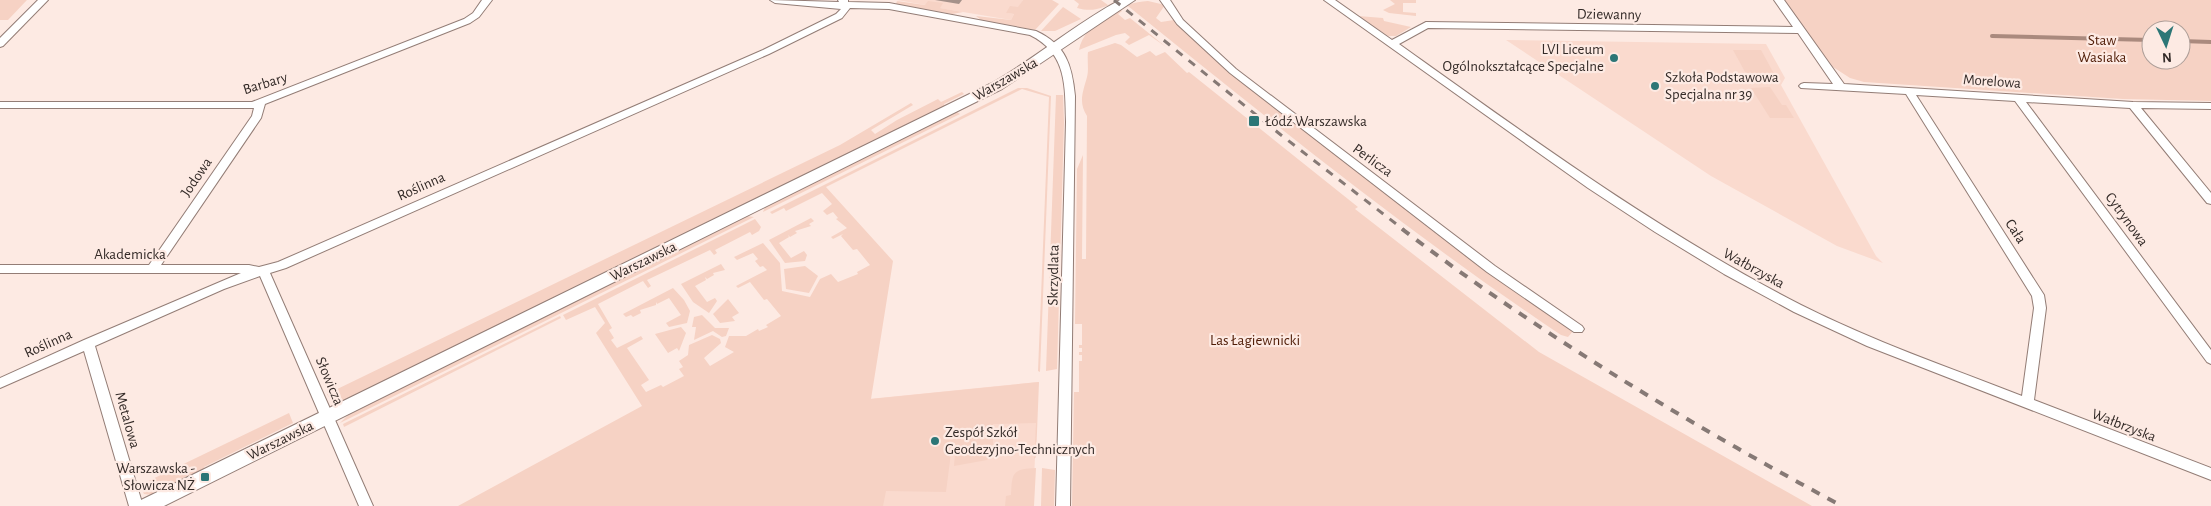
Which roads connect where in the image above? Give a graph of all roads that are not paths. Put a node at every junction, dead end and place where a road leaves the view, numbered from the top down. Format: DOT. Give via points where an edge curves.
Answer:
graph roads {
  1 [pos="43,0"];
  2 [pos="488,0"];
  3 [pos="775,0"];
  4 [pos="1129,0"];
  5 [pos="1165,0"];
  6 [pos="1329,0"];
  7 [pos="1779,0"];
  8 [pos="844,3"];
  9 [pos="1800,30"];
  10 [pos="0,44"];
  11 [pos="1392,44"];
  12 [pos="1055,49"];
  13 [pos="1804,86"];
  14 [pos="1841,87"];
  15 [pos="1909,90"];
  16 [pos="2018,98"];
  17 [pos="261,102"];
  18 [pos="0,105"];
  19 [pos="2133,105"];
  20 [pos="2211,106"];
  21 [pos="2211,200"];
  22 [pos="153,268"];
  23 [pos="0,269"];
  24 [pos="260,271"];
  25 [pos="1578,329"];
  26 [pos="88,343"];
  27 [pos="2211,359"];
  28 [pos="0,382"];
  29 [pos="2027,403"];
  30 [pos="328,417"];
  31 [pos="2211,474"];
  32 [pos="136,506"];
  33 [pos="147,506"];
  34 [pos="366,506"];
  35 [pos="1063,506"];
  1 -- 10 [label="street"];
  2 -- 17 [label="street, Barbary" via="467,21"];
  3 -- 8 [label="street"];
  4 -- 12 [label="street, Warszawska" via="1094,18"];
  5 -- 25 [label="street, Perlicza" via="1180,22 1248,83 1491,269"];
  6 -- 11 [label="street, Wałbrzyska"];
  7 -- 9 [label="street"];
  8 -- 12 [label="street" via="894,6 1033,33"];
  8 -- 24 [label="street, Roślinna" via="843,13 835,19 766,52 290,262"];
  9 -- 11 [label="street, Dziewanny" via="1426,25"];
  9 -- 14 [label="street"];
  11 -- 29 [label="street, Wałbrzyska" via="1613,200 1735,276 1816,320"];
  12 -- 30 [label="street, Warszawska" via="997,86"];
  12 -- 35 [label="street, Skrzydlata" via="1069,75 1071,122"];
  13 -- 14 [label="street, Morelowa"];
  14 -- 15 [label="street, Morelowa"];
  15 -- 16 [label="street, Morelowa"];
  15 -- 29 [label="street, Cała" via="2038,295 2040,308"];
  16 -- 19 [label="street, Morelowa"];
  16 -- 27 [label="street, Cytrynowa"];
  17 -- 18 [label="street, Barbary" via="238,106"];
  17 -- 22 [label="street, Jodowa" via="257,116"];
  19 -- 20 [label="street, Morelowa"];
  19 -- 21 [label="street"];
  22 -- 23 [label="street, Akademicka"];
  22 -- 24 [label="street, Akademicka"];
  24 -- 26 [label="street, Roślinna"];
  24 -- 30 [label="street, Słowicza" via="267,277"];
  26 -- 28 [label="street, Roślinna"];
  26 -- 32 [label="street, Metalowa"];
  29 -- 31 [label="street, Wałbrzyska"];
  30 -- 33 [label="street, Warszawska"];
  30 -- 34 [label="street, Słowicza"];
}
